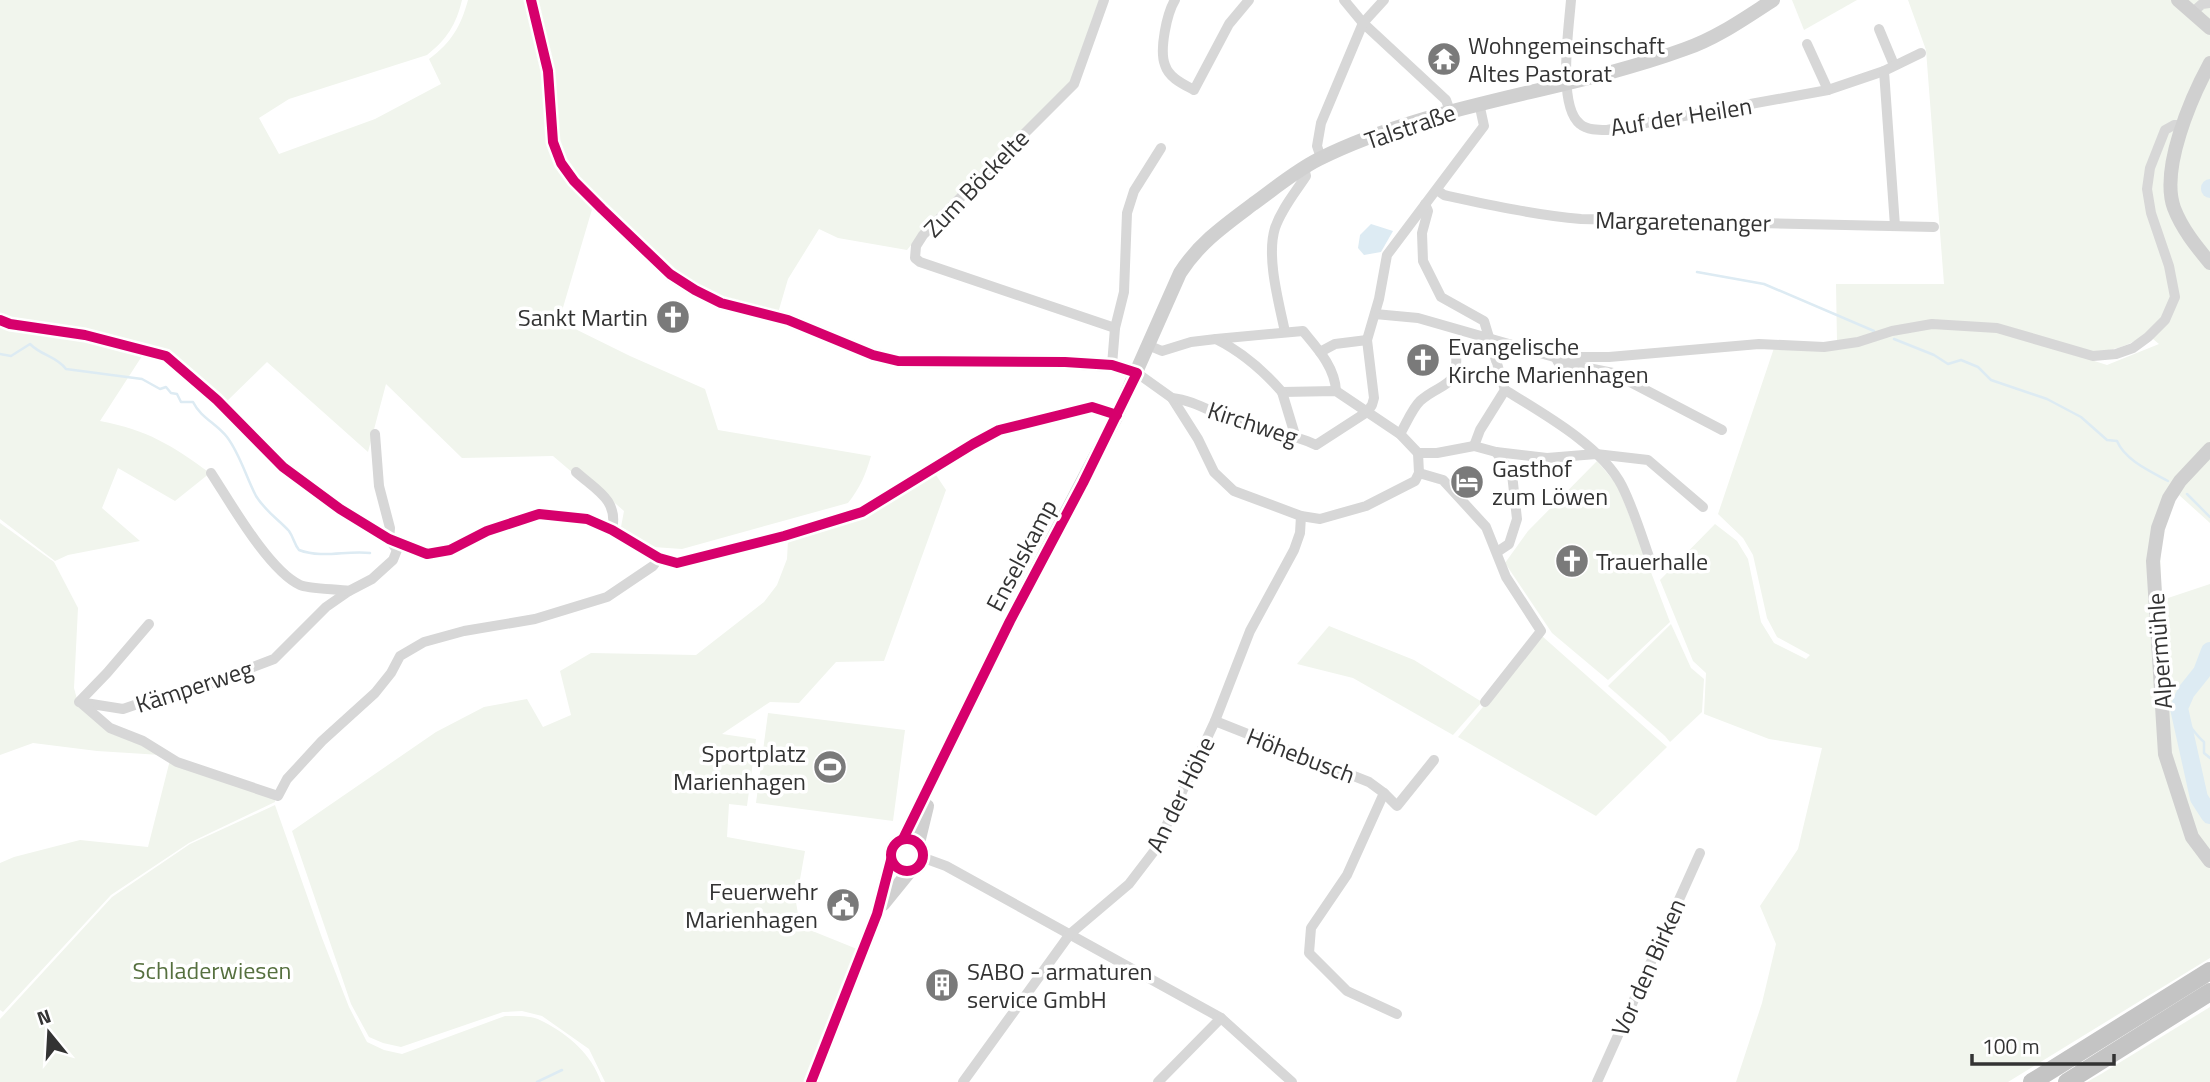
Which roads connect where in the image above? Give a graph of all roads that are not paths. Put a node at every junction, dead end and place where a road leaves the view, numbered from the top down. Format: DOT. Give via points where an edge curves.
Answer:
graph roads {
  1 [pos="531,0"];
  2 [pos="1104,0"];
  3 [pos="1175,0"];
  4 [pos="1249,0"];
  5 [pos="1344,0"];
  6 [pos="1384,0"];
  7 [pos="1571,0"];
  8 [pos="1773,0"];
  9 [pos="2178,0"];
  10 [pos="2210,3"];
  11 [pos="2193,12"];
  12 [pos="1363,23"];
  13 [pos="2210,28"];
  14 [pos="1879,29"];
  15 [pos="1807,44"];
  16 [pos="1921,53"];
  17 [pos="2210,63"];
  18 [pos="1894,65"];
  19 [pos="1884,71"];
  20 [pos="1566,83"];
  21 [pos="1828,90"];
  22 [pos="1479,103"];
  23 [pos="1450,111"];
  24 [pos="2184,125"];
  25 [pos="1161,148"];
  26 [pos="1321,158"];
  27 [pos="1304,167"];
  28 [pos="1437,190"];
  29 [pos="1425,204"];
  30 [pos="1895,226"];
  31 [pos="1934,227"];
  32 [pos="2210,263"];
  33 [pos="1375,314"];
  34 [pos="0,320"];
  35 [pos="1115,328"];
  36 [pos="1285,332"];
  37 [pos="1488,336"];
  38 [pos="1216,339"];
  39 [pos="1367,340"];
  40 [pos="1150,346"];
  41 [pos="1320,352"];
  42 [pos="1457,353"];
  43 [pos="1554,357"];
  44 [pos="1112,365"];
  45 [pos="1137,373"];
  46 [pos="1505,390"];
  47 [pos="1282,391"];
  48 [pos="1336,391"];
  49 [pos="1172,398"];
  50 [pos="1367,412"];
  51 [pos="1117,415"];
  52 [pos="1722,430"];
  53 [pos="375,434"];
  54 [pos="1400,434"];
  55 [pos="1295,435"];
  56 [pos="1474,446"];
  57 [pos="2210,449"];
  58 [pos="1496,452"];
  59 [pos="1418,453"];
  60 [pos="1596,454"];
  61 [pos="576,472"];
  62 [pos="211,473"];
  63 [pos="1419,473"];
  64 [pos="1703,507"];
  65 [pos="1301,516"];
  66 [pos="612,530"];
  67 [pos="389,539"];
  68 [pos="1497,552"];
  69 [pos="659,558"];
  70 [pos="1653,568"];
  71 [pos="349,591"];
  72 [pos="149,624"];
  73 [pos="79,702"];
  74 [pos="1485,702"];
  75 [pos="1215,721"];
  76 [pos="943,758"];
  77 [pos="1434,760"];
  78 [pos="1384,793"];
  79 [pos="903,839"];
  80 [pos="918,843"];
  81 [pos="1700,853"];
  82 [pos="924,858"];
  83 [pos="891,860"];
  84 [pos="2210,861"];
  85 [pos="909,872"];
  86 [pos="877,914"];
  87 [pos="1070,934"];
  88 [pos="2210,971"];
  89 [pos="2210,992"];
  90 [pos="1397,1014"];
  91 [pos="1221,1018"];
  92 [pos="2130,1032"];
  93 [pos="811,1082"];
  94 [pos="963,1082"];
  95 [pos="1158,1082"];
  96 [pos="1292,1082"];
  97 [pos="1597,1082"];
  98 [pos="2032,1082"];
  99 [pos="2067,1082"];
  1 -- 44 [label="main road" via="548,71 553,142 561,163 670,274 695,290 720,303 788,320 898,361"];
  2 -- 35 [label="street, Zum Böckelte" via="1074,83 923,235 914,251 920,262"];
  3 -- 4 [label="street" via="1163,41 1165,65 1178,82 1194,90 1229,24"];
  5 -- 12 [label="street"];
  6 -- 12 [label="street"];
  7 -- 20 [label="street, Auf der Heilen"];
  8 -- 20 [label="main road, Talstraße" via="1688,49"];
  9 -- 11 [label="main road"];
  10 -- 11 [label="street"];
  11 -- 13 [label="main road"];
  12 -- 23 [label="street" via="1446,100"];
  12 -- 26 [label="street" via="1321,122 1317,146"];
  14 -- 18 [label="street"];
  15 -- 21 [label="street"];
  16 -- 18 [label="street, Auf der Heilen"];
  17 -- 24 [label="main road"];
  18 -- 19 [label="street, Auf der Heilen"];
  19 -- 21 [label="street, Auf der Heilen"];
  19 -- 30 [label="street"];
  20 -- 21 [label="street, Auf der Heilen" via="1573,115 1580,125 1593,130"];
  20 -- 22 [label="main road, Talstraße"];
  22 -- 23 [label="main road, Talstraße"];
  22 -- 28 [label="street" via="1484,126"];
  23 -- 26 [label="main road, Talstraße"];
  24 -- 32 [label="main road" via="2172,163 2173,205 2182,226"];
  24 -- 43 [label="street" via="2165,130 2147,189 2175,298 2165,320 2133,348 2093,356 1997,328 1932,324 1824,347 1759,344"];
  25 -- 35 [label="street" via="1134,191 1127,213 1124,292"];
  26 -- 27 [label="main road, Talstraße"];
  27 -- 36 [label="street" via="1306,176 1274,233 1273,274"];
  27 -- 40 [label="main road, Talstraße" via="1193,253"];
  28 -- 29 [label="street"];
  28 -- 30 [label="street, Margaretenanger" via="1499,207 1581,219"];
  29 -- 33 [label="street" via="1387,255"];
  29 -- 37 [label="street" via="1423,261 1441,297 1484,321"];
  30 -- 31 [label="street, Margaretenanger"];
  33 -- 37 [label="street" via="1419,318"];
  33 -- 39 [label="street"];
  34 -- 67 [label="street" via="166,356 283,467"];
  35 -- 44 [label="street"];
  36 -- 38 [label="street"];
  36 -- 41 [label="street" via="1303,331"];
  37 -- 43 [label="street"];
  37 -- 46 [label="street"];
  38 -- 40 [label="street" via="1162,351"];
  38 -- 47 [label="street" via="1238,350"];
  39 -- 41 [label="street" via="1335,344"];
  39 -- 50 [label="street" via="1374,398"];
  40 -- 45 [label="main road, Talstraße"];
  41 -- 48 [label="street" via="1335,378"];
  42 -- 54 [label="street" via="1450,382 1419,402"];
  43 -- 52 [label="street" via="1558,362 1613,373"];
  44 -- 45 [label="main road"];
  45 -- 49 [label="street"];
  45 -- 51 [label="main road, Enselskamp"];
  46 -- 56 [label="street"];
  46 -- 60 [label="street"];
  47 -- 48 [label="street"];
  47 -- 55 [label="street"];
  48 -- 50 [label="street"];
  49 -- 55 [label="street, Kirchweg" via="1233,421"];
  49 -- 65 [label="street" via="1224,484"];
  50 -- 54 [label="street"];
  50 -- 55 [label="street, Kirchweg" via="1316,445"];
  51 -- 69 [label="street" via="1092,407 999,430 862,512 677,564"];
  51 -- 76 [label="main road, Enselskamp"];
  53 -- 67 [label="street"];
  54 -- 59 [label="street"];
  56 -- 58 [label="street"];
  56 -- 59 [label="street"];
  57 -- 84 [label="main road, Alpermühle" via="2169,498 2153,561 2165,754 2192,837"];
  58 -- 60 [label="street" via="1547,458"];
  58 -- 68 [label="street" via="1513,474 1517,519 1509,544"];
  59 -- 63 [label="street"];
  60 -- 64 [label="street" via="1648,460"];
  60 -- 70 [label="street" via="1621,484"];
  61 -- 66 [label="street" via="614,510"];
  62 -- 71 [label="street" via="279,569 300,585"];
  63 -- 65 [label="street" via="1415,481 1366,506 1320,519"];
  63 -- 68 [label="street" via="1443,480 1486,527"];
  65 -- 75 [label="street, An der Höhe" via="1294,550 1250,631"];
  66 -- 67 [label="street" via="587,519 539,514 487,531 450,550 427,554"];
  66 -- 69 [label="street"];
  67 -- 71 [label="street, Kämperweg" via="397,550 393,560"];
  68 -- 74 [label="street" via="1514,592 1541,631"];
  69 -- 73 [label="street" via="607,597 536,619 424,642 400,656 375,693 322,741 287,779 278,796 177,762 110,728"];
  71 -- 73 [label="street, Kämperweg" via="326,607 274,659 199,688 123,709"];
  72 -- 73 [label="street, Kämperweg"];
  75 -- 78 [label="street, Höhebusch" via="1369,782"];
  75 -- 87 [label="street, An der Höhe" via="1155,850 1129,884"];
  76 -- 79 [label="main road, Enselskamp"];
  76 -- 80 [label="main road, Enselskamp"];
  77 -- 78 [label="street, Höhebusch" via="1397,806"];
  78 -- 90 [label="street, Höhebusch" via="1347,875 1311,928 1309,953 1347,991"];
  79 -- 80 [label="main road"];
  79 -- 83 [label="main road, Enselskamp" via="893,846"];
  80 -- 82 [label="main road"];
  81 -- 97 [label="street, Vor den Birken"];
  82 -- 85 [label="main road, Enselskamp"];
  82 -- 87 [label="street"];
  83 -- 85 [label="main road" via="898,869"];
  83 -- 86 [label="main road, Enselskamp"];
  85 -- 86 [label="main road, Enselskamp"];
  86 -- 93 [label="main road, Enselskamp"];
  87 -- 91 [label="street"];
  87 -- 94 [label="street, An der Höhe"];
  88 -- 92 [label="highway"];
  89 -- 92 [label="highway"];
  91 -- 95 [label="street"];
  91 -- 96 [label="street"];
  92 -- 98 [label="highway"];
  92 -- 99 [label="highway"];
}
